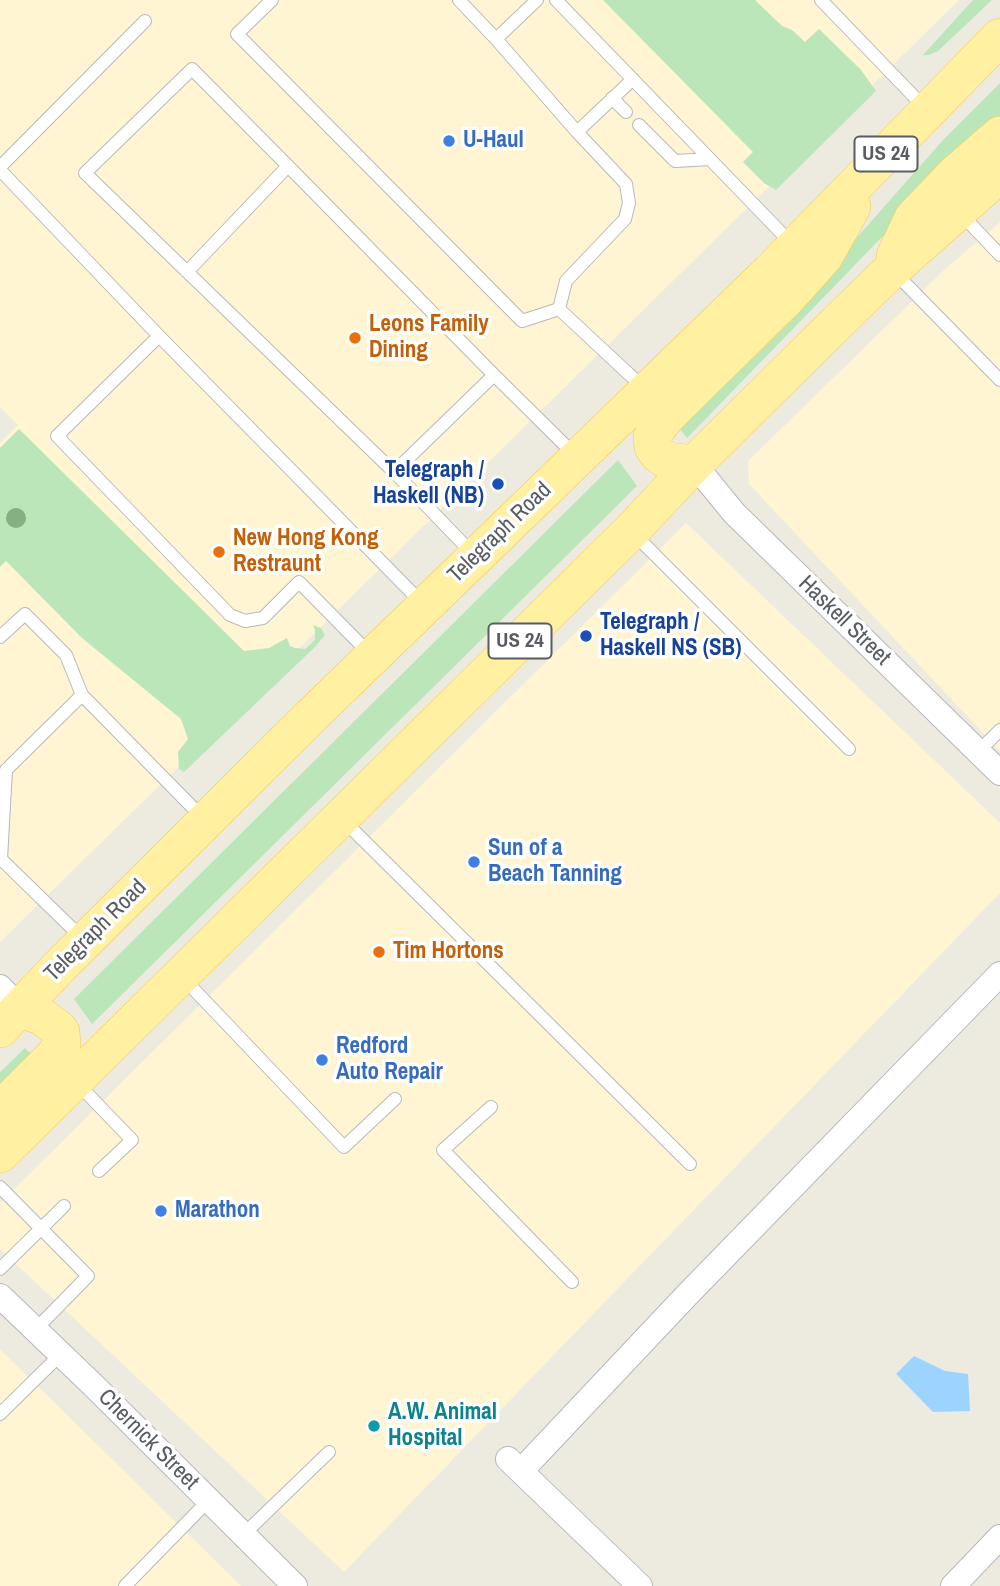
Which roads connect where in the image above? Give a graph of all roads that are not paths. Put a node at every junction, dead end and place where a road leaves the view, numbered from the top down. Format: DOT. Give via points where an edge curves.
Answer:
graph roads {
  1 [pos="272,0"];
  2 [pos="458,0"];
  3 [pos="537,0"];
  4 [pos="556,0"];
  5 [pos="821,0"];
  6 [pos="145,21"];
  7 [pos="1000,37"];
  8 [pos="496,39"];
  9 [pos="633,79"];
  10 [pos="612,98"];
  11 [pos="928,111"];
  12 [pos="626,112"];
  13 [pos="639,125"];
  14 [pos="577,132"];
  15 [pos="1000,135"];
  16 [pos="710,159"];
  17 [pos="288,166"];
  18 [pos="874,166"];
  19 [pos="0,169"];
  20 [pos="1000,174"];
  21 [pos="958,212"];
  22 [pos="795,247"];
  23 [pos="1000,255"];
  24 [pos="187,272"];
  25 [pos="889,273"];
  26 [pos="559,309"];
  27 [pos="159,335"];
  28 [pos="494,375"];
  29 [pos="1000,380"];
  30 [pos="648,391"];
  31 [pos="578,458"];
  32 [pos="694,464"];
  33 [pos="394,472"];
  34 [pos="631,531"];
  35 [pos="475,557"];
  36 [pos="425,606"];
  37 [pos="0,637"];
  38 [pos="372,657"];
  39 [pos="82,695"];
  40 [pos="1000,730"];
  41 [pos="849,749"];
  42 [pos="978,752"];
  43 [pos="1000,773"];
  44 [pos="341,818"];
  45 [pos="205,821"];
  46 [pos="85,941"];
  47 [pos="1000,974"];
  48 [pos="180,976"];
  49 [pos="7,1008"];
  50 [pos="74,1080"];
  51 [pos="395,1099"];
  52 [pos="491,1107"];
  53 [pos="0,1110"];
  54 [pos="0,1154"];
  55 [pos="690,1164"];
  56 [pos="99,1171"];
  57 [pos="0,1187"];
  58 [pos="64,1206"];
  59 [pos="40,1229"];
  60 [pos="0,1269"];
  61 [pos="572,1282"];
  62 [pos="0,1296"];
  63 [pos="36,1329"];
  64 [pos="61,1354"];
  65 [pos="1,1412"];
  66 [pos="329,1452"];
  67 [pos="209,1500"];
  68 [pos="243,1535"];
  69 [pos="1000,1538"];
  70 [pos="125,1586"];
  71 [pos="295,1586"];
  72 [pos="640,1586"];
  73 [pos="953,1586"];
  1 -- 26 [label="lane" via="237,34 522,321"];
  2 -- 8 [label="lane"];
  3 -- 8 [label="lane"];
  4 -- 9 [label="lane"];
  5 -- 11 [label="lane"];
  6 -- 19 [label="lane"];
  7 -- 11 [label="main road, Telegraph Road / US 24"];
  8 -- 14 [label="lane"];
  9 -- 10 [label="lane"];
  9 -- 16 [label="lane"];
  10 -- 12 [label="lane"];
  10 -- 14 [label="lane"];
  11 -- 18 [label="main road, Telegraph Road / US 24"];
  13 -- 16 [label="lane" via="675,161"];
  14 -- 26 [label="lane" via="626,184 629,203 625,219 566,281"];
  15 -- 25 [label="main road" via="913,218"];
  16 -- 22 [label="lane"];
  17 -- 24 [label="lane"];
  17 -- 24 [label="lane" via="192,69 85,173"];
  17 -- 28 [label="lane"];
  18 -- 22 [label="main road, Telegraph Road / US 24"];
  18 -- 32 [label="main road" via="824,257 658,426 652,437 659,455 668,461"];
  19 -- 27 [label="lane"];
  20 -- 21 [label="main road, US 24"];
  21 -- 23 [label="lane"];
  21 -- 25 [label="main road, US 24"];
  22 -- 30 [label="main road, Telegraph Road / US 24"];
  24 -- 33 [label="lane"];
  25 -- 29 [label="lane"];
  25 -- 32 [label="main road, US 24"];
  26 -- 30 [label="lane"];
  27 -- 36 [label="lane"];
  27 -- 38 [label="lane" via="57,436 230,615 245,621 263,618 299,582"];
  28 -- 31 [label="lane"];
  28 -- 33 [label="lane"];
  30 -- 31 [label="main road, Telegraph Road / US 24"];
  31 -- 35 [label="main road, Telegraph Road / US 24"];
  32 -- 34 [label="main road, US 24"];
  32 -- 42 [label="street, Haskell Street" via="734,513"];
  33 -- 35 [label="lane"];
  34 -- 41 [label="lane"];
  34 -- 44 [label="main road, US 24"];
  35 -- 36 [label="main road, Telegraph Road / US 24"];
  36 -- 38 [label="main road, Telegraph Road / US 24"];
  37 -- 39 [label="lane" via="24,614 66,655"];
  38 -- 45 [label="main road, Telegraph Road / US 24"];
  39 -- 45 [label="lane"];
  39 -- 46 [label="lane" via="6,770 1,859"];
  40 -- 42 [label="lane"];
  42 -- 43 [label="street, Haskell Street"];
  44 -- 48 [label="main road, US 24"];
  44 -- 55 [label="lane"];
  45 -- 46 [label="main road, Telegraph Road / US 24"];
  46 -- 49 [label="main road, Telegraph Road / US 24"];
  47 -- 72 [label="street" via="514,1465"];
  48 -- 50 [label="main road, US 24"];
  48 -- 51 [label="lane" via="344,1147"];
  49 -- 53 [label="main road" via="41,1016 61,1032 62,1045"];
  50 -- 54 [label="main road, US 24"];
  50 -- 56 [label="lane" via="132,1140"];
  52 -- 61 [label="lane" via="443,1150"];
  57 -- 59 [label="lane"];
  58 -- 59 [label="lane"];
  59 -- 60 [label="lane"];
  59 -- 63 [label="lane" via="88,1276"];
  62 -- 63 [label="street, Chernick Street"];
  63 -- 64 [label="street, Chernick Street"];
  64 -- 65 [label="lane"];
  64 -- 67 [label="street, Chernick Street"];
  66 -- 68 [label="lane"];
  67 -- 68 [label="street, Chernick Street"];
  67 -- 70 [label="lane"];
  68 -- 71 [label="street, Chernick Street"];
  69 -- 73 [label="street"];
}
